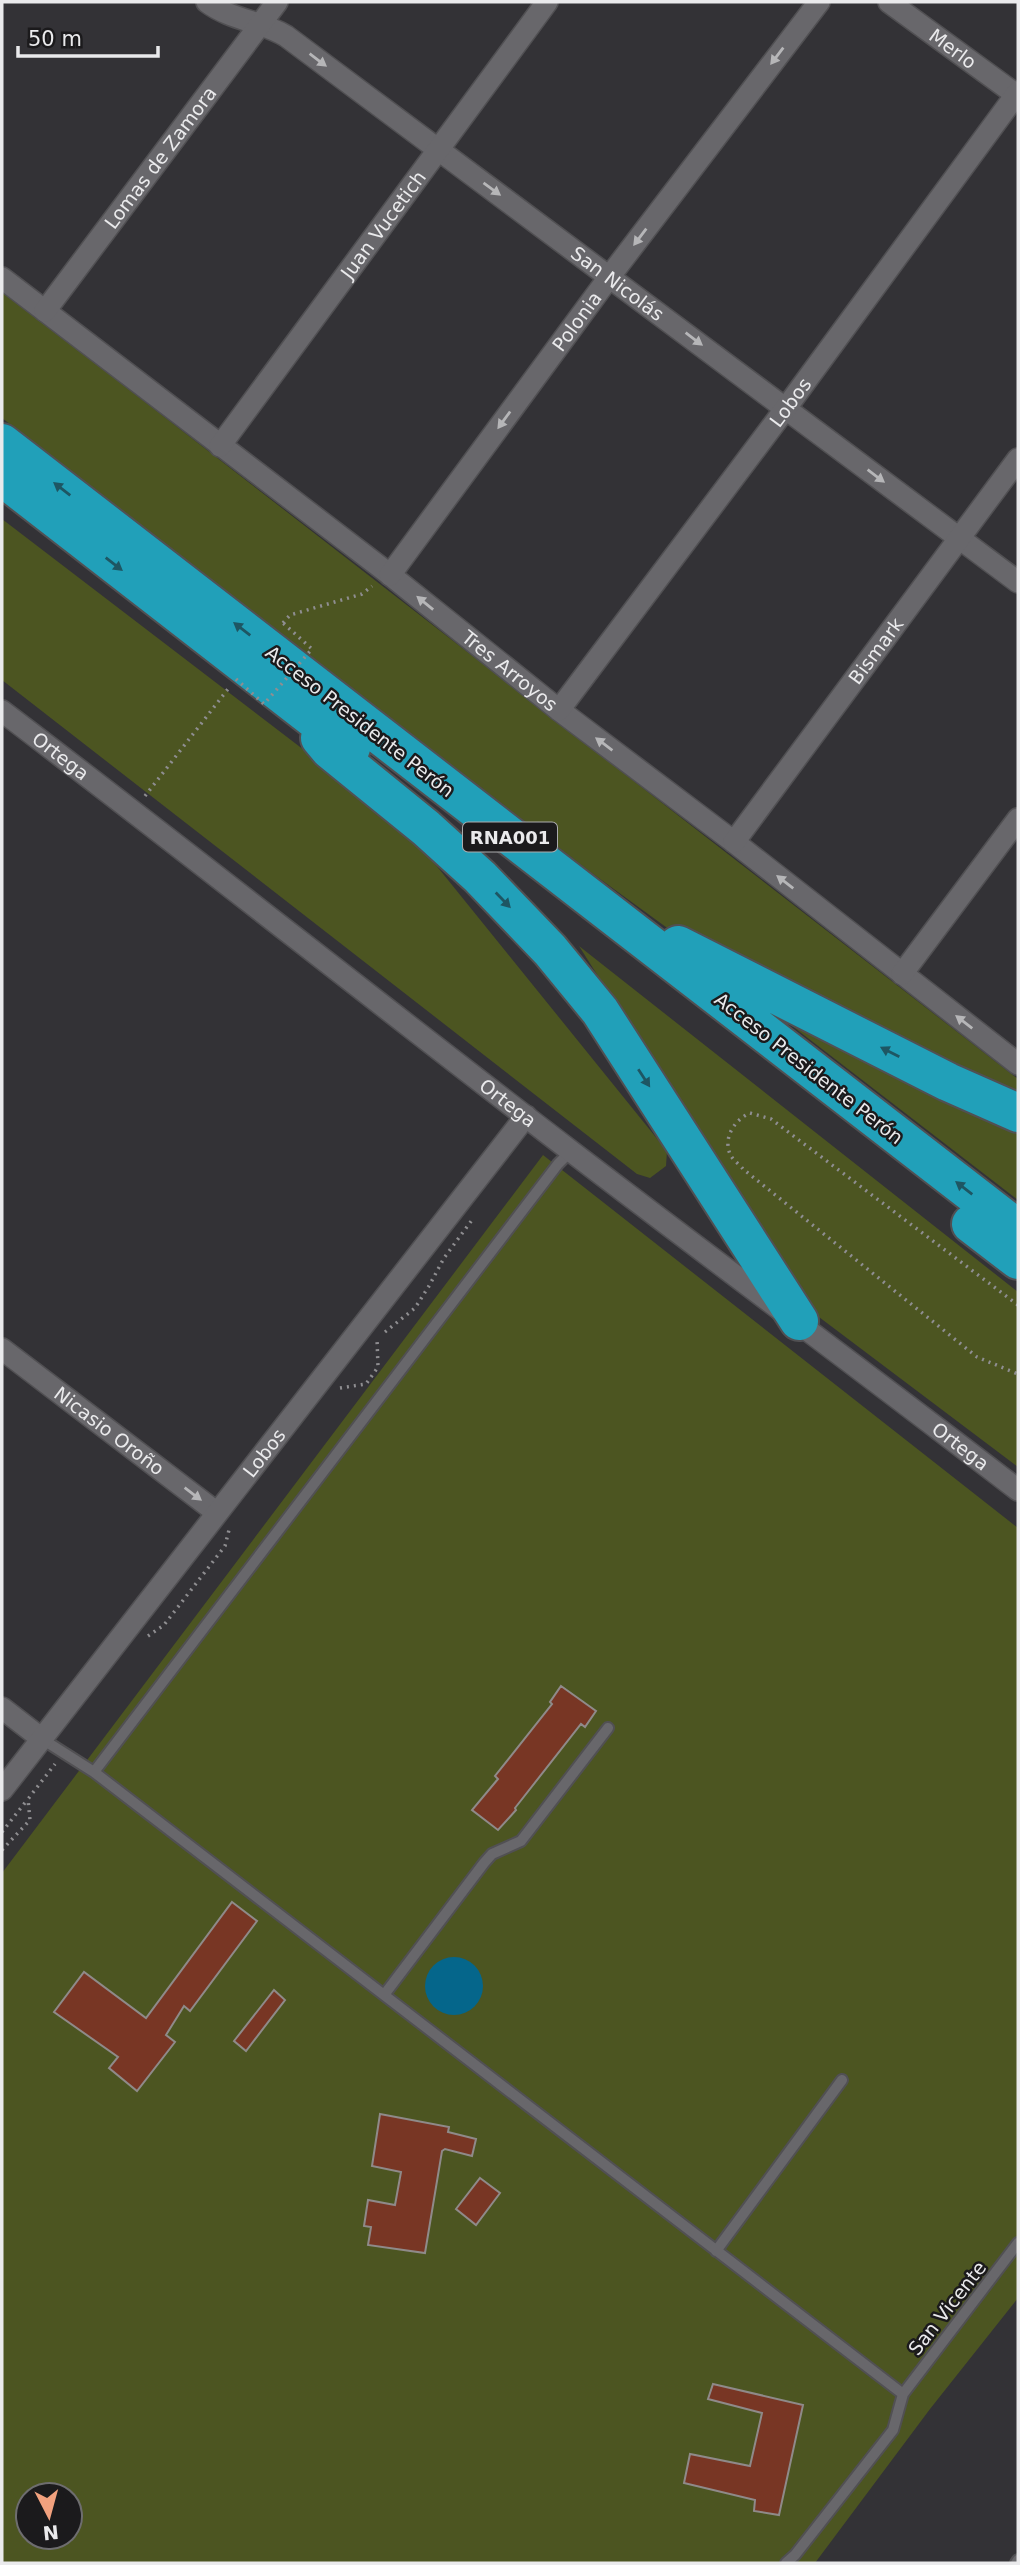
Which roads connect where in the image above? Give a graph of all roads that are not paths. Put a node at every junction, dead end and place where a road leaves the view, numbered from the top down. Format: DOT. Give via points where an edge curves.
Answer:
graph roads {
  1 [pos="207,2"];
  2 [pos="277,2"];
  3 [pos="547,2"];
  4 [pos="819,2"];
  5 [pos="889,2"];
  6 [pos="260,24"];
  7 [pos="1018,94"];
  8 [pos="437,148"];
  9 [pos="610,276"];
  10 [pos="2,278"];
  11 [pos="45,311"];
  12 [pos="786,408"];
  13 [pos="2,443"];
  14 [pos="220,446"];
  15 [pos="1018,459"];
  16 [pos="2,477"];
  17 [pos="959,538"];
  18 [pos="387,573"];
  19 [pos="1018,582"];
  20 [pos="293,703"];
  21 [pos="559,710"];
  22 [pos="2,711"];
  23 [pos="1018,820"];
  24 [pos="496,827"];
  25 [pos="734,842"];
  26 [pos="902,974"];
  27 [pos="1018,1064"];
  28 [pos="1018,1113"];
  29 [pos="526,1116"];
  30 [pos="571,1151"];
  31 [pos="1018,1230"];
  32 [pos="1018,1261"];
  33 [pos="799,1321"];
  34 [pos="2,1349"];
  35 [pos="1018,1490"];
  36 [pos="223,1519"];
  37 [pos="2,1708"];
  38 [pos="608,1728"];
  39 [pos="42,1739"];
  40 [pos="94,1772"];
  41 [pos="2,1790"];
  42 [pos="384,1995"];
  43 [pos="842,2080"];
  44 [pos="1018,2243"];
  45 [pos="716,2252"];
  46 [pos="903,2394"];
  47 [pos="786,2563"];
  1 -- 6 [label="street, San Nicolás" via="226,14"];
  2 -- 6 [label="street, Lomas de Zamora"];
  3 -- 8 [label="street, Juan Vucetich"];
  4 -- 9 [label="street, Polonia, one-way"];
  5 -- 7 [label="street, Merlo"];
  6 -- 8 [label="street, San Nicolás, one-way" via="286,36"];
  6 -- 11 [label="street, Lomas de Zamora"];
  7 -- 12 [label="street, Lobos"];
  8 -- 9 [label="street, San Nicolás, one-way"];
  8 -- 14 [label="street, Juan Vucetich"];
  9 -- 12 [label="street, San Nicolás, one-way"];
  9 -- 18 [label="street, Polonia, one-way"];
  10 -- 11 [label="street, Tres Arroyos"];
  11 -- 14 [label="street, Tres Arroyos"];
  12 -- 17 [label="street, San Nicolás, one-way"];
  12 -- 21 [label="street, Lobos"];
  24 -- 13 [label="highway, Acceso Presidente Perón / RNA001, one-way"];
  14 -- 18 [label="street, Tres Arroyos"];
  15 -- 17 [label="street, Bismark"];
  16 -- 20 [label="highway, Acceso Presidente Perón / RNA001, one-way"];
  17 -- 19 [label="street, San Nicolás"];
  17 -- 25 [label="street, Bismark"];
  21 -- 18 [label="street, Tres Arroyos, one-way"];
  20 -- 32 [label="highway, Acceso Presidente Perón / RNA001"];
  20 -- 33 [label="highway, one-way" via="330,750 480,877 600,1011"];
  25 -- 21 [label="street, Tres Arroyos, one-way"];
  22 -- 29 [label="street, Ortega"];
  23 -- 26 [label="street"];
  28 -- 24 [label="highway, one-way" via="682,947 589,882"];
  31 -- 24 [label="highway, Acceso Presidente Perón / RNA001, one-way"];
  26 -- 25 [label="street, Tres Arroyos, one-way"];
  27 -- 26 [label="street, Tres Arroyos, one-way"];
  29 -- 30 [label="street, Ortega"];
  29 -- 36 [label="street, Lobos"];
  30 -- 33 [label="street, Ortega"];
  30 -- 40 [label="lane"];
  33 -- 35 [label="street, Ortega"];
  34 -- 36 [label="street, Nicasio Oroño, one-way"];
  36 -- 39 [label="street, Lobos"];
  37 -- 39 [label="street"];
  38 -- 42 [label="lane" via="521,1841 492,1854 484,1863"];
  39 -- 40 [label="lane"];
  39 -- 41 [label="street, Lobos"];
  40 -- 42 [label="lane"];
  42 -- 45 [label="lane"];
  43 -- 45 [label="lane"];
  44 -- 46 [label="lane, San Vicente"];
  45 -- 46 [label="lane"];
  46 -- 47 [label="lane" via="893,2430"];
}
